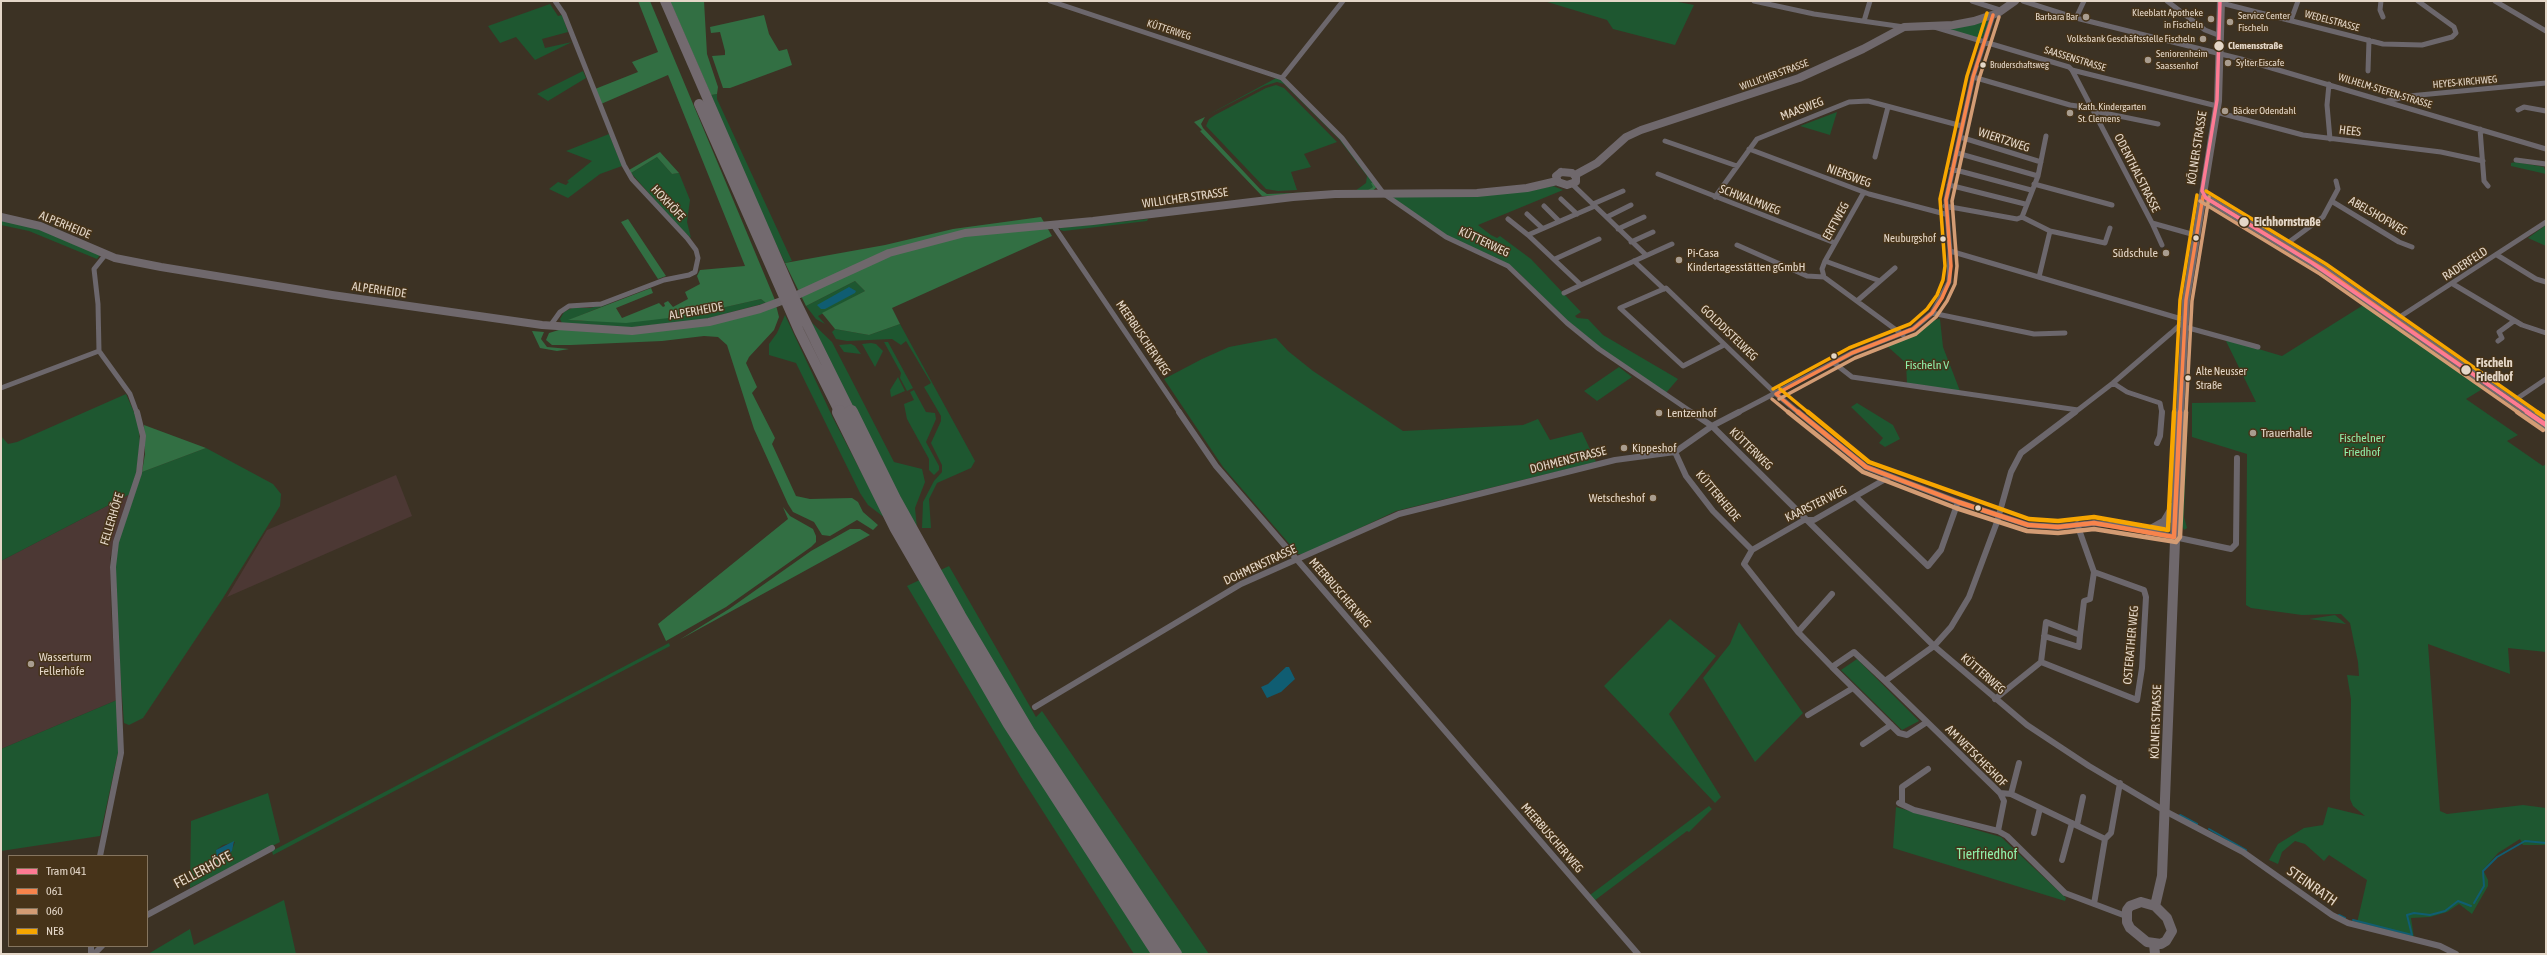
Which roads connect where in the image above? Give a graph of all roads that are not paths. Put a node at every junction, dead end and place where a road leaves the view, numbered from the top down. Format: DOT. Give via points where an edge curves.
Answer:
graph roads {
  1 [pos="555,1"];
  2 [pos="657,1"];
  3 [pos="665,1"];
  4 [pos="1050,1"];
  5 [pos="1343,1"];
  6 [pos="1754,1"];
  7 [pos="1870,1"];
  8 [pos="1972,1"];
  9 [pos="2015,1"];
  10 [pos="2023,1"];
  11 [pos="2084,1"];
  12 [pos="2167,1"];
  13 [pos="2298,1"];
  14 [pos="2381,1"];
  15 [pos="2418,1"];
  16 [pos="2495,1"];
  17 [pos="2221,2"];
  18 [pos="2003,11"];
  19 [pos="1991,16"];
  20 [pos="2383,17"];
  21 [pos="2076,18"];
  22 [pos="2291,20"];
  23 [pos="1864,21"];
  24 [pos="1929,26"];
  25 [pos="1904,27"];
  26 [pos="2546,31"];
  27 [pos="2218,35"];
  28 [pos="2369,40"];
  29 [pos="1983,43"];
  30 [pos="2218,53"];
  31 [pos="2072,70"];
  32 [pos="2368,71"];
  33 [pos="1973,77"];
  34 [pos="1282,78"];
  35 [pos="2546,83"];
  36 [pos="2329,84"];
  37 [pos="2387,101"];
  38 [pos="1888,107"];
  39 [pos="2093,109"];
  40 [pos="2217,109"];
  41 [pos="2518,110"];
  42 [pos="2546,111"];
  43 [pos="2158,124"];
  44 [pos="1962,126"];
  45 [pos="2480,129"];
  46 [pos="2046,136"];
  47 [pos="1960,137"];
  48 [pos="2330,139"];
  49 [pos="1665,141"];
  50 [pos="1749,149"];
  51 [pos="2546,149"];
  52 [pos="1957,153"];
  53 [pos="1875,157"];
  54 [pos="2516,160"];
  55 [pos="2483,161"];
  56 [pos="2041,162"];
  57 [pos="2546,164"];
  58 [pos="1737,166"];
  59 [pos="1952,169"];
  60 [pos="1658,174"];
  61 [pos="1575,175"];
  62 [pos="2038,176"];
  63 [pos="1557,181"];
  64 [pos="2336,181"];
  65 [pos="1572,184"];
  66 [pos="2034,184"];
  67 [pos="1949,185"];
  68 [pos="2488,186"];
  69 [pos="2031,190"];
  70 [pos="1623,191"];
  71 [pos="1864,192"];
  72 [pos="1384,194"];
  73 [pos="2203,196"];
  74 [pos="1715,197"];
  75 [pos="1561,200"];
  76 [pos="2333,202"];
  77 [pos="2025,204"];
  78 [pos="1594,205"];
  79 [pos="1632,205"];
  80 [pos="2112,205"];
  81 [pos="2201,205"];
  82 [pos="2218,205"];
  83 [pos="1544,206"];
  84 [pos="1945,206"];
  85 [pos="1527,214"];
  86 [pos="1577,214"];
  87 [pos="1945,214"];
  88 [pos="1607,216"];
  89 [pos="1,218"];
  90 [pos="1644,218"];
  91 [pos="2022,218"];
  92 [pos="1508,219"];
  93 [pos="1559,221"];
  94 [pos="2546,222"];
  95 [pos="2152,223"];
  96 [pos="1053,225"];
  97 [pos="1542,228"];
  98 [pos="2110,228"];
  99 [pos="1618,229"];
  100 [pos="2050,231"];
  101 [pos="1653,232"];
  102 [pos="1528,234"];
  103 [pos="2195,235"];
  104 [pos="1600,239"];
  105 [pos="1631,242"];
  106 [pos="1835,243"];
  107 [pos="1672,244"];
  108 [pos="1738,245"];
  109 [pos="2162,245"];
  110 [pos="2285,245"];
  111 [pos="2412,247"];
  112 [pos="1950,250"];
  113 [pos="106,254"];
  114 [pos="1646,255"];
  115 [pos="2497,255"];
  116 [pos="1555,259"];
  117 [pos="1634,261"];
  118 [pos="1825,261"];
  119 [pos="1895,268"];
  120 [pos="1824,277"];
  121 [pos="2039,277"];
  122 [pos="1880,281"];
  123 [pos="824,282"];
  124 [pos="2546,282"];
  125 [pos="2453,284"];
  126 [pos="1581,285"];
  127 [pos="1665,288"];
  128 [pos="1564,293"];
  129 [pos="1857,301"];
  130 [pos="1932,313"];
  131 [pos="2395,320"];
  132 [pos="2514,321"];
  133 [pos="2185,324"];
  134 [pos="550,326"];
  135 [pos="2065,333"];
  136 [pos="2546,334"];
  137 [pos="1903,335"];
  138 [pos="2498,341"];
  139 [pos="1724,345"];
  140 [pos="2258,347"];
  141 [pos="99,351"];
  142 [pos="1834,363"];
  143 [pos="2546,379"];
  144 [pos="2113,383"];
  145 [pos="1,388"];
  146 [pos="1776,394"];
  147 [pos="2512,402"];
  148 [pos="2078,410"];
  149 [pos="2546,425"];
  150 [pos="1712,426"];
  151 [pos="2157,443"];
  152 [pos="1675,452"];
  153 [pos="2237,458"];
  154 [pos="1889,477"];
  155 [pos="1856,497"];
  156 [pos="1958,502"];
  157 [pos="2176,504"];
  158 [pos="1999,516"];
  159 [pos="1809,520"];
  160 [pos="2077,524"];
  161 [pos="2149,531"];
  162 [pos="2174,537"];
  163 [pos="1752,550"];
  164 [pos="1297,560"];
  165 [pos="2094,572"];
  166 [pos="1832,594"];
  167 [pos="1798,632"];
  168 [pos="2080,635"];
  169 [pos="2044,636"];
  170 [pos="1934,646"];
  171 [pos="2041,662"];
  172 [pos="1832,666"];
  173 [pos="1885,681"];
  174 [pos="1853,688"];
  175 [pos="1995,699"];
  176 [pos="1035,707"];
  177 [pos="1808,715"];
  178 [pos="1927,722"];
  179 [pos="1891,725"];
  180 [pos="1863,744"];
  181 [pos="2019,763"];
  182 [pos="1928,768"];
  183 [pos="2120,783"];
  184 [pos="2000,793"];
  185 [pos="2011,794"];
  186 [pos="2083,797"];
  187 [pos="2040,808"];
  188 [pos="2165,811"];
  189 [pos="2074,824"];
  190 [pos="1998,831"];
  191 [pos="2034,833"];
  192 [pos="2105,839"];
  193 [pos="272,848"];
  194 [pos="100,855"];
  195 [pos="2062,860"];
  196 [pos="2094,904"];
  197 [pos="2155,906"];
  198 [pos="148,914"];
  199 [pos="2126,916"];
  200 [pos="101,947"];
  201 [pos="2154,949"];
  202 [pos="93,954"];
  203 [pos="1159,954"];
  204 [pos="1175,954"];
  205 [pos="1638,954"];
  206 [pos="2456,954"];
  1 -- 134 [label="street, HOXHÖFE" via="564,14 624,165 632,179 687,238 696,250 698,258 695,272 689,275 664,280 601,304 569,306 560,312"];
  2 -- 203 [label="highway" via="771,269 878,492 942,609 1010,724"];
  3 -- 204 [label="highway" via="796,302 895,501 1024,725"];
  4 -- 34 [label="street, KÜTTERWEG"];
  5 -- 34 [label="street"];
  6 -- 23 [label="street" via="1814,14"];
  7 -- 23 [label="street"];
  8 -- 18 [label="street"];
  9 -- 18 [label="street, WILLICHER STRASSE"];
  10 -- 21 [label="street"];
  11 -- 21 [label="street"];
  12 -- 27 [label="street" via="2205,30"];
  13 -- 22 [label="street"];
  14 -- 20 [label="street" via="2380,10"];
  15 -- 28 [label="street, WEDELSTRASSE" via="2454,27 2456,33 2452,37 2430,44 2393,45"];
  16 -- 26 [label="street"];
  17 -- 22 [label="street, WEDELSTRASSE"];
  17 -- 27 [label="street, KÖLNER STRASSE"];
  18 -- 19 [label="street, WILLICHER STRASSE"];
  19 -- 24 [label="street, WILLICHER STRASSE" via="1961,24"];
  19 -- 29 [label="street, DOHMENSTRASSE"];
  21 -- 30 [label="street"];
  22 -- 28 [label="street, WEDELSTRASSE"];
  23 -- 25 [label="street"];
  24 -- 25 [label="street, WILLICHER STRASSE"];
  24 -- 29 [label="street, SAASSENSTRASSE"];
  25 -- 61 [label="street, WILLICHER STRASSE" via="1863,50 1799,78 1634,132 1597,163"];
  27 -- 30 [label="street, KÖLNER STRASSE"];
  28 -- 32 [label="street, WEDELSTRASSE"];
  29 -- 31 [label="street, SAASSENSTRASSE"];
  29 -- 33 [label="street, DOHMENSTRASSE"];
  30 -- 36 [label="street, WILHELM-STEFEN-STRASSE"];
  30 -- 40 [label="street, KÖLNER STRASSE"];
  31 -- 39 [label="street, ODENTHALSTRASSE"];
  31 -- 40 [label="street, SAASSENSTRASSE"];
  33 -- 39 [label="street" via="2070,105"];
  33 -- 44 [label="street, DOHMENSTRASSE"];
  34 -- 72 [label="street, KÜTTERWEG" via="1342,138"];
  35 -- 37 [label="street, HEYES-KIRCHWEG" via="2409,96"];
  36 -- 37 [label="street, WILHELM-STEFEN-STRASSE"];
  36 -- 48 [label="street" via="2327,105"];
  37 -- 45 [label="street, WILHELM-STEFEN-STRASSE"];
  38 -- 44 [label="street, MAASWEG"];
  38 -- 50 [label="street, MAASWEG" via="1868,101 1849,102 1763,135"];
  38 -- 53 [label="street"];
  39 -- 43 [label="street, ODENTHALSTRASSE"];
  39 -- 95 [label="street, ODENTHALSTRASSE"];
  40 -- 48 [label="street, HEES" via="2303,135"];
  40 -- 73 [label="street, KÖLNER STRASSE"];
  41 -- 42 [label="street" via="2524,107"];
  44 -- 47 [label="street, DOHMENSTRASSE"];
  45 -- 51 [label="street, WILHELM-STEFEN-STRASSE"];
  45 -- 55 [label="street"];
  46 -- 56 [label="street"];
  47 -- 52 [label="street, DOHMENSTRASSE"];
  47 -- 56 [label="street, WIERTZWEG"];
  48 -- 55 [label="street, HEES" via="2427,150"];
  49 -- 58 [label="street"];
  50 -- 58 [label="street, MAASWEG"];
  50 -- 71 [label="street, NIERSWEG"];
  52 -- 59 [label="street, DOHMENSTRASSE"];
  52 -- 62 [label="street"];
  54 -- 57 [label="street"];
  55 -- 68 [label="street" via="2484,181"];
  56 -- 62 [label="street"];
  58 -- 74 [label="street, MAASWEG"];
  59 -- 67 [label="street, DOHMENSTRASSE"];
  59 -- 69 [label="street"];
  60 -- 74 [label="street, SCHWALMWEG"];
  61 -- 63 [label="street" via="1560,172 1556,176"];
  61 -- 65 [label="street" via="1577,180"];
  62 -- 66 [label="street"];
  63 -- 65 [label="street" via="1564,185"];
  63 -- 72 [label="street, WILLICHER STRASSE" via="1527,188 1478,193"];
  64 -- 76 [label="street" via="2338,189"];
  65 -- 78 [label="street"];
  66 -- 69 [label="street"];
  66 -- 80 [label="street"];
  67 -- 77 [label="street"];
  67 -- 84 [label="street, DOHMENSTRASSE"];
  69 -- 77 [label="street"];
  70 -- 78 [label="street"];
  71 -- 87 [label="street, NIERSWEG"];
  71 -- 106 [label="street, ERFTWEG"];
  72 -- 96 [label="street, WILLICHER STRASSE" via="1293,197"];
  72 -- 150 [label="street, KÜTTERWEG" via="1446,237 1508,266 1567,323 1599,349"];
  73 -- 81 [label="street, KÖLNER STRASSE"];
  73 -- 82 [label="street"];
  74 -- 106 [label="street, SCHWALMWEG"];
  75 -- 86 [label="street"];
  76 -- 110 [label="street" via="2318,222"];
  76 -- 111 [label="street, ABELSHOFWEG" via="2399,242"];
  77 -- 91 [label="street"];
  78 -- 86 [label="street"];
  78 -- 88 [label="street"];
  79 -- 88 [label="street"];
  81 -- 82 [label="street"];
  81 -- 103 [label="street, KÖLNER STRASSE"];
  82 -- 110 [label="street"];
  83 -- 93 [label="street"];
  84 -- 87 [label="street, DOHMENSTRASSE"];
  84 -- 91 [label="street"];
  85 -- 97 [label="street"];
  86 -- 93 [label="street"];
  87 -- 112 [label="street, DOHMENSTRASSE"];
  88 -- 99 [label="street"];
  89 -- 113 [label="street, ALPERHEIDE" via="40,226"];
  90 -- 99 [label="street"];
  91 -- 100 [label="street"];
  92 -- 102 [label="street"];
  93 -- 97 [label="street"];
  94 -- 115 [label="street, RADERFELD"];
  95 -- 103 [label="street, ODENTHALSTRASSE"];
  95 -- 109 [label="street, ODENTHALSTRASSE"];
  96 -- 123 [label="street, WILLICHER STRASSE" via="982,230 933,240 871,261"];
  96 -- 164 [label="street, MEERBUSCHER WEG" via="1216,466"];
  97 -- 102 [label="street"];
  98 -- 100 [label="street" via="2105,242"];
  99 -- 105 [label="street"];
  100 -- 121 [label="street"];
  101 -- 105 [label="street"];
  102 -- 116 [label="street"];
  103 -- 133 [label="street, KÖLNER STRASSE" via="2188,279"];
  104 -- 116 [label="street"];
  105 -- 114 [label="street"];
  106 -- 118 [label="street, ERFTWEG"];
  107 -- 114 [label="street"];
  108 -- 120 [label="street" via="1807,276"];
  110 -- 131 [label="street"];
  112 -- 121 [label="street"];
  112 -- 130 [label="street, DOHMENSTRASSE" via="1949,282"];
  113 -- 134 [label="street, ALPERHEIDE" via="149,265 332,295"];
  113 -- 141 [label="street" via="94,269"];
  114 -- 117 [label="street"];
  115 -- 124 [label="street"];
  115 -- 125 [label="street, RADERFELD"];
  116 -- 126 [label="street"];
  117 -- 126 [label="street"];
  117 -- 127 [label="street, GOLDDISTELWEG"];
  118 -- 120 [label="street, ERFTWEG" via="1822,269"];
  118 -- 122 [label="street"];
  119 -- 122 [label="street"];
  120 -- 129 [label="street"];
  121 -- 133 [label="street"];
  122 -- 129 [label="street"];
  123 -- 134 [label="street, ALPERHEIDE" via="760,309 709,322 661,329 593,330"];
  125 -- 131 [label="street, RADERFELD"];
  125 -- 132 [label="street"];
  126 -- 128 [label="street"];
  127 -- 139 [label="street, GOLDDISTELWEG"];
  127 -- 139 [label="street" via="1620,308 1682,366"];
  129 -- 137 [label="street"];
  130 -- 135 [label="street" via="2034,334"];
  130 -- 137 [label="street, DOHMENSTRASSE"];
  131 -- 147 [label="street"];
  132 -- 136 [label="street"];
  132 -- 138 [label="street" via="2499,332 2502,338"];
  133 -- 140 [label="street"];
  133 -- 144 [label="street"];
  133 -- 157 [label="street, KÖLNER STRASSE"];
  137 -- 142 [label="street, DOHMENSTRASSE"];
  139 -- 146 [label="street, GOLDDISTELWEG"];
  141 -- 145 [label="street"];
  141 -- 194 [label="street, FELLERHÖFE" via="130,394 143,436 140,473 116,542 113,567 121,753"];
  142 -- 146 [label="street, DOHMENSTRASSE"];
  142 -- 148 [label="street" via="1852,377"];
  143 -- 147 [label="street"];
  144 -- 148 [label="street"];
  144 -- 151 [label="street" via="2126,392 2160,403 2160,436"];
  146 -- 150 [label="street, DOHMENSTRASSE"];
  146 -- 154 [label="street, GOLDDISTELWEG" via="1866,467"];
  147 -- 149 [label="street"];
  148 -- 158 [label="street" via="2021,453 2011,472"];
  150 -- 152 [label="street, DOHMENSTRASSE"];
  150 -- 159 [label="street, KÜTTERWEG"];
  152 -- 163 [label="street, KÜTTERHEIDE" via="1686,476 1713,511"];
  152 -- 164 [label="street, DOHMENSTRASSE" via="1615,460 1399,514"];
  153 -- 162 [label="street" via="2235,547 2224,548"];
  154 -- 155 [label="street, KAARSTER WEG"];
  154 -- 156 [label="street, GOLDDISTELWEG"];
  155 -- 156 [label="street" via="1928,566 1941,550"];
  155 -- 159 [label="street, KAARSTER WEG" via="1814,520"];
  156 -- 158 [label="street, GOLDDISTELWEG"];
  157 -- 161 [label="street" via="2165,522"];
  157 -- 162 [label="street, KÖLNER STRASSE"];
  158 -- 160 [label="street, GOLDDISTELWEG" via="2040,527"];
  158 -- 170 [label="street" via="1969,597 1951,627"];
  159 -- 163 [label="street, KAARSTER WEG" via="1804,520"];
  159 -- 170 [label="street, KÜTTERWEG"];
  160 -- 161 [label="street, GOLDDISTELWEG" via="2094,523"];
  160 -- 165 [label="street"];
  161 -- 162 [label="street, GOLDDISTELWEG"];
  162 -- 188 [label="street, KÖLNER STRASSE"];
  163 -- 167 [label="street" via="1744,564"];
  164 -- 176 [label="street, DOHMENSTRASSE" via="1241,584"];
  164 -- 205 [label="street, MEERBUSCHER WEG"];
  165 -- 168 [label="street" via="2090,600 2084,601"];
  165 -- 171 [label="street, OSTERATHER WEG" via="2144,590 2146,597 2142,668 2137,700"];
  166 -- 167 [label="street"];
  167 -- 172 [label="street"];
  168 -- 169 [label="street" via="2079,647"];
  168 -- 169 [label="street" via="2046,622"];
  169 -- 171 [label="street"];
  170 -- 173 [label="street"];
  170 -- 175 [label="street, KÜTTERWEG"];
  171 -- 175 [label="street"];
  172 -- 173 [label="street, AM WETSCHESHOF" via="1854,652"];
  172 -- 174 [label="street"];
  173 -- 178 [label="street, AM WETSCHESHOF"];
  174 -- 177 [label="street"];
  174 -- 179 [label="street"];
  175 -- 183 [label="street, KÜTTERWEG" via="2027,725"];
  178 -- 179 [label="street" via="1907,735 1899,733"];
  178 -- 184 [label="street, AM WETSCHESHOF"];
  179 -- 180 [label="street"];
  181 -- 185 [label="street"];
  182 -- 190 [label="street" via="1902,787 1900,803 1914,810"];
  183 -- 188 [label="street, KÜTTERWEG"];
  183 -- 192 [label="street" via="2111,833"];
  184 -- 185 [label="street"];
  184 -- 190 [label="street, AM WETSCHESHOF" via="2004,801"];
  185 -- 187 [label="street"];
  186 -- 189 [label="street"];
  187 -- 189 [label="street"];
  187 -- 191 [label="street"];
  188 -- 197 [label="street, KÖLNER STRASSE" via="2162,876"];
  188 -- 206 [label="street, STEINRATH" via="2243,852 2337,918 2395,937 2440,946"];
  189 -- 192 [label="street"];
  189 -- 195 [label="street"];
  190 -- 196 [label="street" via="2007,836 2065,893"];
  192 -- 196 [label="street"];
  193 -- 198 [label="street, FELLERHÖFE"];
  196 -- 199 [label="street"];
  197 -- 199 [label="street" via="2135,903 2127,910"];
  197 -- 201 [label="street" via="2167,918 2172,931 2166,941"];
  199 -- 201 [label="street" via="2134,934"];
  200 -- 202 [label="street"];
}
